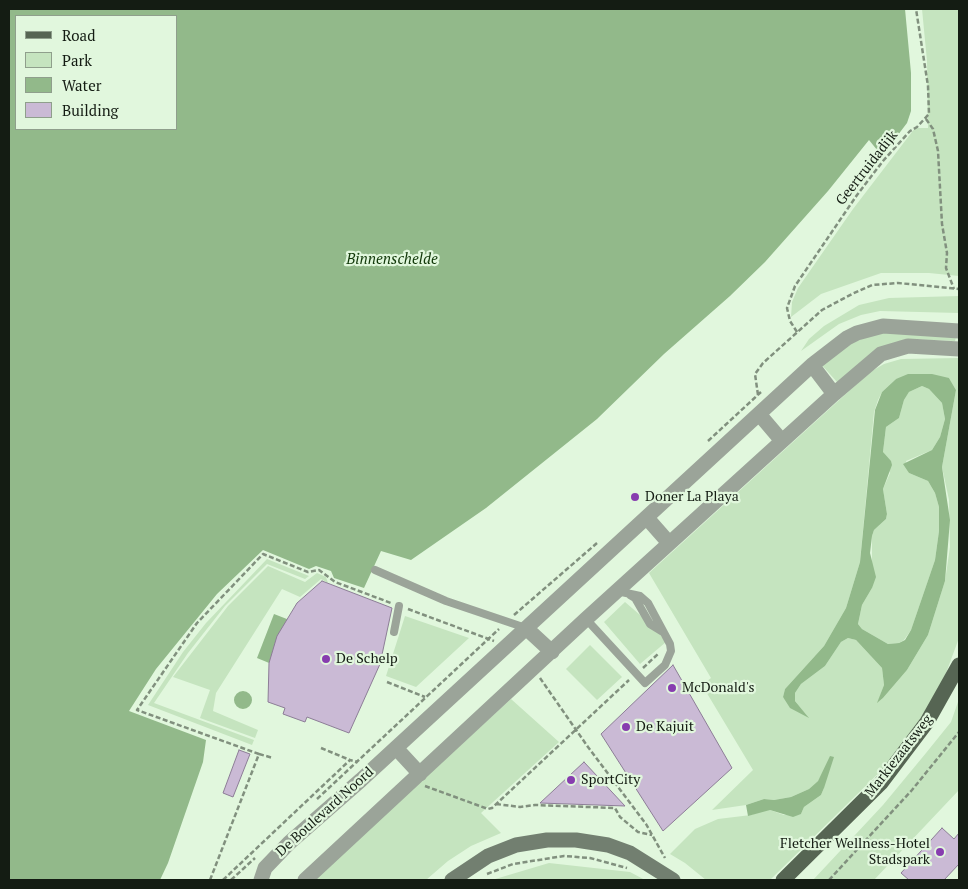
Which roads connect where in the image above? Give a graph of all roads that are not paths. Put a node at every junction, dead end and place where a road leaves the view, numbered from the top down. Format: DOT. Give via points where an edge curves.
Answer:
graph roads {
  1 [pos="959,331"];
  2 [pos="959,349"];
  3 [pos="812,365"];
  4 [pos="834,394"];
  5 [pos="759,414"];
  6 [pos="782,441"];
  7 [pos="647,518"];
  8 [pos="669,543"];
  9 [pos="375,570"];
  10 [pos="623,592"];
  11 [pos="399,606"];
  12 [pos="586,619"];
  13 [pos="526,628"];
  14 [pos="394,632"];
  15 [pos="552,652"];
  16 [pos="959,665"];
  17 [pos="396,748"];
  18 [pos="417,778"];
  19 [pos="260,880"];
  20 [pos="305,880"];
  21 [pos="452,880"];
  22 [pos="673,880"];
  23 [pos="783,880"];
  1 -- 3 [label="street, De Boulevard Noord" via="896,326 870,329 847,338"];
  2 -- 4 [label="street" via="896,348 881,354"];
  3 -- 4 [label="street"];
  3 -- 5 [label="street, De Boulevard Noord"];
  4 -- 6 [label="street"];
  5 -- 6 [label="street"];
  5 -- 7 [label="street, De Boulevard Noord"];
  6 -- 8 [label="street"];
  7 -- 8 [label="street"];
  7 -- 13 [label="street, De Boulevard Noord"];
  8 -- 10 [label="street"];
  9 -- 13 [label="lane" via="446,601"];
  10 -- 12 [label="street"];
  10 -- 12 [label="lane" via="640,596 648,603 670,646 665,665 645,683"];
  11 -- 14 [label="lane"];
  12 -- 15 [label="street"];
  13 -- 15 [label="street"];
  13 -- 17 [label="street, De Boulevard Noord"];
  15 -- 18 [label="street"];
  16 -- 23 [label="main road, Markiezaatsweg" via="927,722 881,783"];
  17 -- 18 [label="street"];
  17 -- 19 [label="street, De Boulevard Noord" via="288,843 264,868"];
  18 -- 20 [label="street"];
  21 -- 22 [label="street" via="488,856 516,845 547,840 576,840 608,846 630,853"];
}
